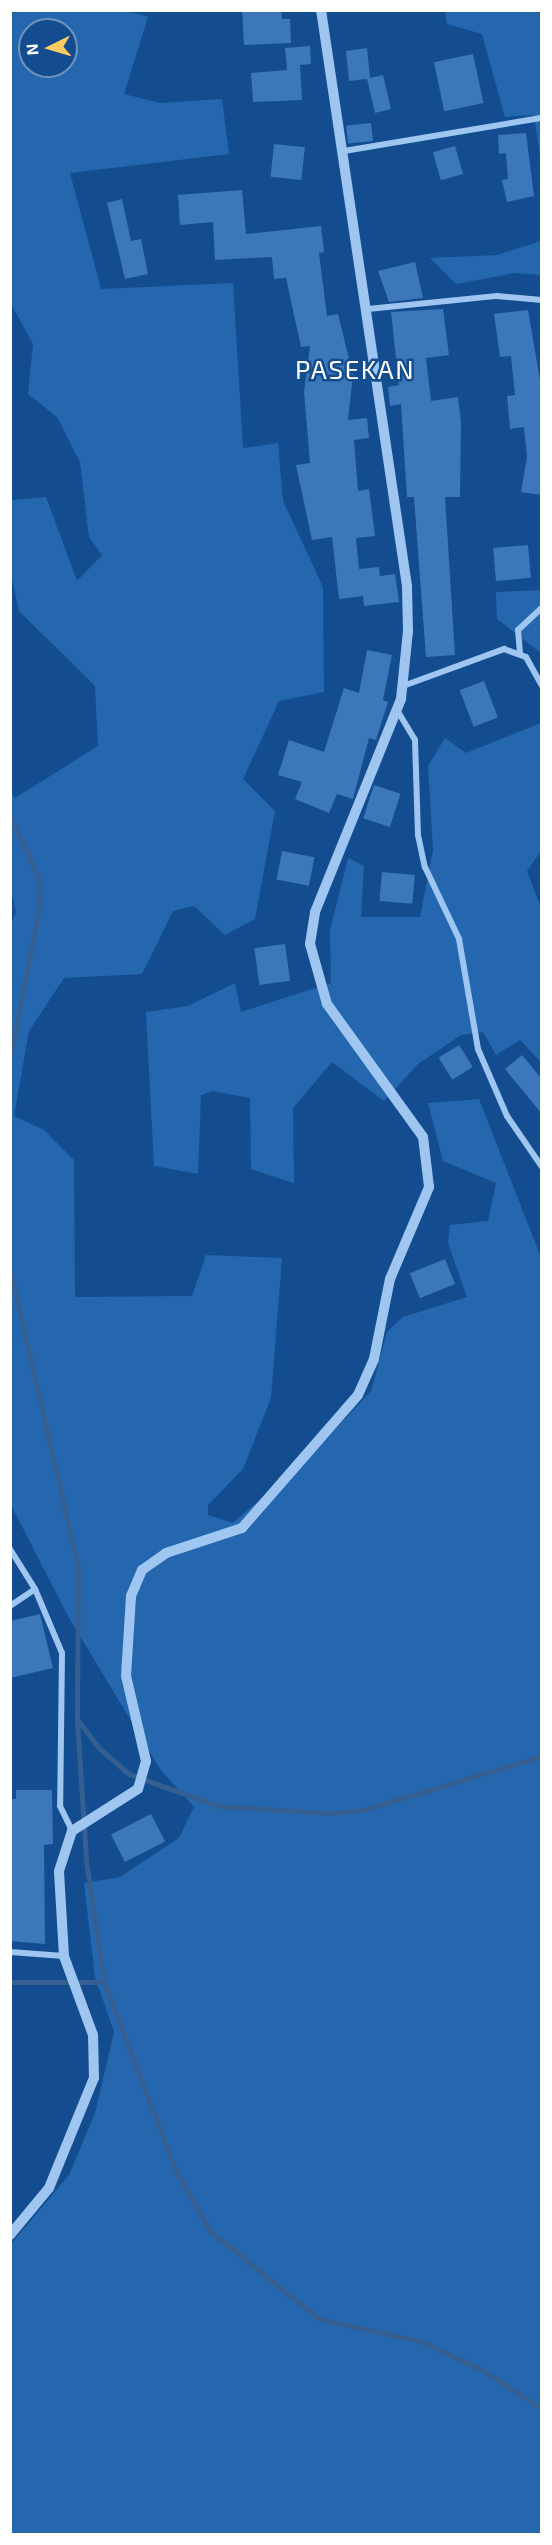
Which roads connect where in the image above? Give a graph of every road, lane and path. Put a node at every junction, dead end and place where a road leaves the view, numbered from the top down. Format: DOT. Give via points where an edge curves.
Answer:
graph roads {
  1 [pos="321,10"];
  2 [pos="542,118"];
  3 [pos="344,151"];
  4 [pos="542,300"];
  5 [pos="368,309"];
  6 [pos="542,608"];
  7 [pos="520,653"];
  8 [pos="403,686"];
  9 [pos="542,686"];
  10 [pos="397,710"];
  11 [pos="542,1167"];
  12 [pos="10,1549"];
  13 [pos="35,1589"];
  14 [pos="10,1606"];
  15 [pos="72,1830"];
  16 [pos="10,1952"];
  17 [pos="65,1961"];
  18 [pos="10,2235"];
  1 -- 3 [label="street"];
  2 -- 3 [label="street"];
  3 -- 5 [label="street"];
  4 -- 5 [label="street" via="497,296"];
  5 -- 8 [label="street" via="407,586"];
  6 -- 7 [label="street" via="518,630"];
  7 -- 8 [label="street" via="496,650"];
  7 -- 9 [label="street"];
  8 -- 10 [label="street"];
  10 -- 11 [label="street" via="415,740 418,835 425,867 459,939 478,1049 515,1132"];
  10 -- 15 [label="street" via="315,912 310,944 327,1004 423,1137 429,1187 390,1279 374,1359 358,1395 242,1528 166,1553 142,1570 131,1596 126,1676 146,1761 138,1789"];
  12 -- 13 [label="street"];
  13 -- 14 [label="street"];
  13 -- 15 [label="street" via="62,1653 60,1806"];
  15 -- 17 [label="street" via="59,1871"];
  16 -- 17 [label="street"];
  17 -- 18 [label="street" via="93,2035 94,2078 49,2188"];
}
